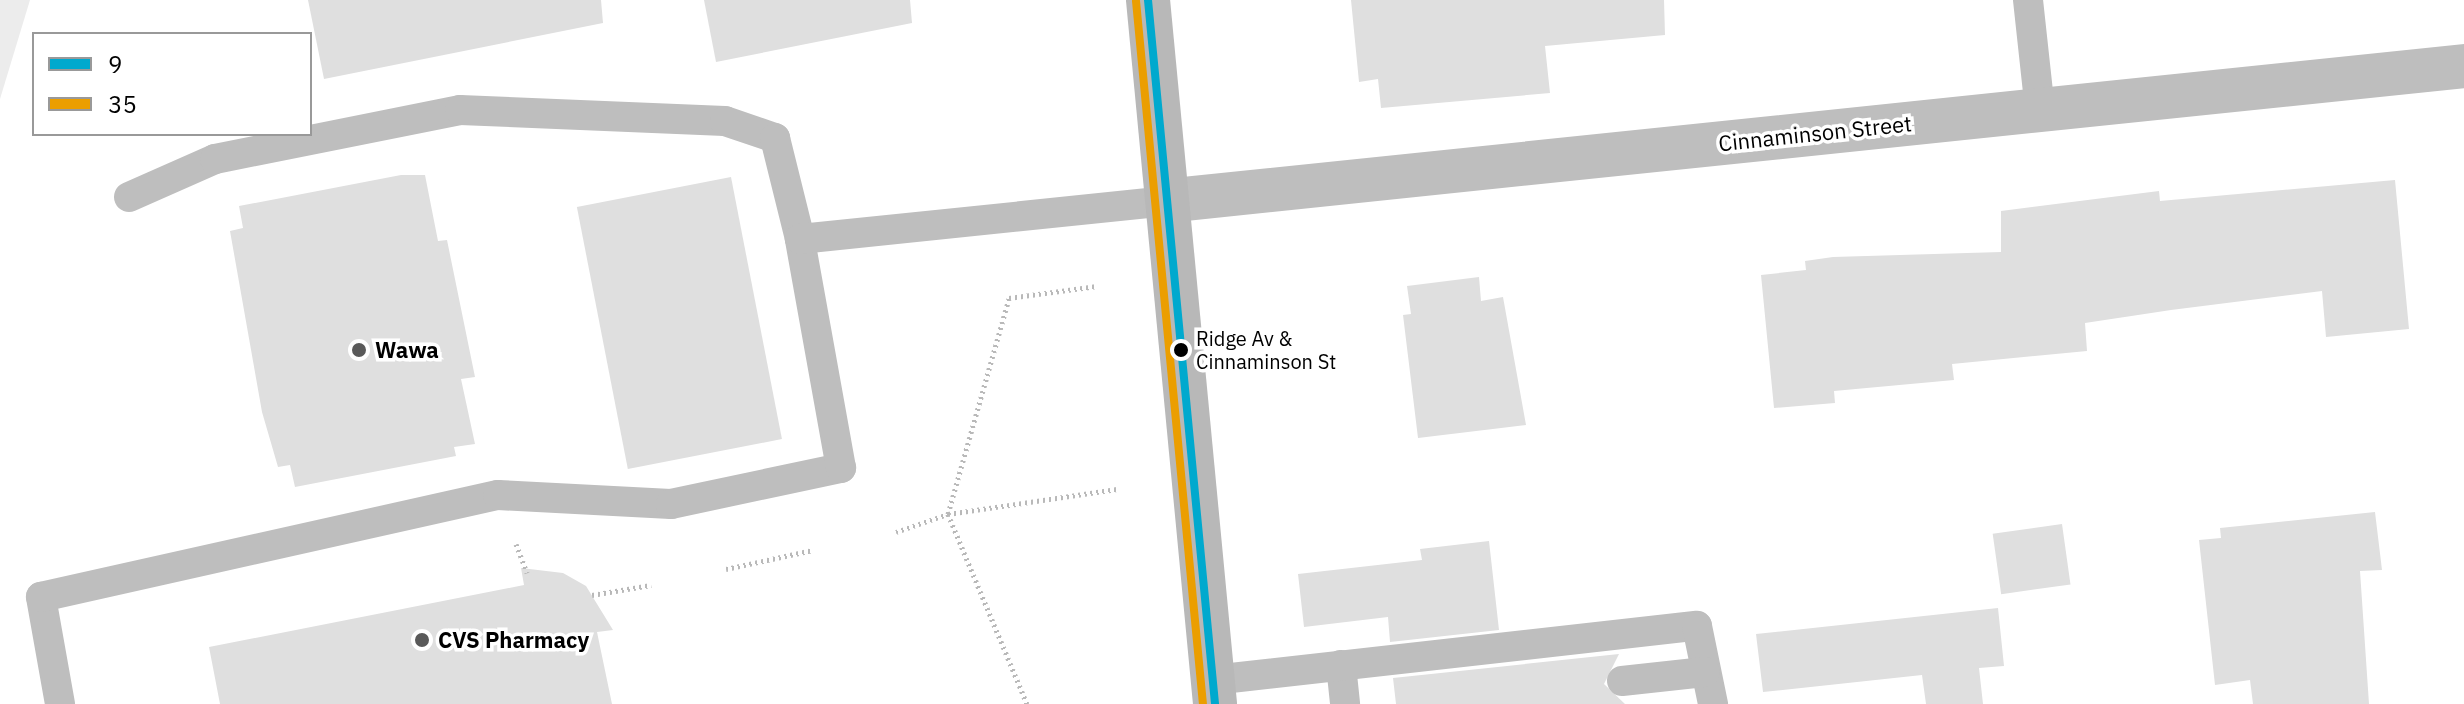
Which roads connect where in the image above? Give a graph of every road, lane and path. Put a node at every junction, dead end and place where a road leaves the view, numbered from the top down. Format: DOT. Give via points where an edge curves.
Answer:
graph roads {
  1 [pos="1148,0"];
  2 [pos="2028,0"];
  3 [pos="2464,66"];
  4 [pos="2040,110"];
  5 [pos="129,197"];
  6 [pos="1165,201"];
  7 [pos="800,239"];
  8 [pos="1097,286"];
  9 [pos="1117,489"];
  10 [pos="948,514"];
  11 [pos="511,531"];
  12 [pos="896,532"];
  13 [pos="813,550"];
  14 [pos="726,569"];
  15 [pos="527,573"];
  16 [pos="651,585"];
  17 [pos="592,595"];
  18 [pos="1341,665"];
  19 [pos="1705,672"];
  20 [pos="1622,681"];
  21 [pos="1214,692"];
  22 [pos="60,704"];
  23 [pos="1027,704"];
  24 [pos="1345,704"];
  25 [pos="1713,704"];
  1 -- 6 [label="main road"];
  2 -- 4 [label="lane"];
  3 -- 4 [label="street, Cinnaminson Street"];
  4 -- 6 [label="street, Cinnaminson Street"];
  5 -- 7 [label="lane" via="215,159 390,120 514,110 725,121 775,138"];
  6 -- 7 [label="lane"];
  6 -- 21 [label="main road"];
  7 -- 22 [label="lane" via="841,468 671,504 498,495 41,597"];
  8 -- 10 [label="path" via="1009,298"];
  9 -- 10 [label="path"];
  10 -- 12 [label="path"];
  10 -- 23 [label="path"];
  11 -- 15 [label="path"];
  13 -- 14 [label="path"];
  16 -- 17 [label="path"];
  18 -- 19 [label="lane" via="1697,626"];
  18 -- 21 [label="lane"];
  18 -- 24 [label="lane"];
  19 -- 20 [label="lane"];
  19 -- 25 [label="lane"];
}
